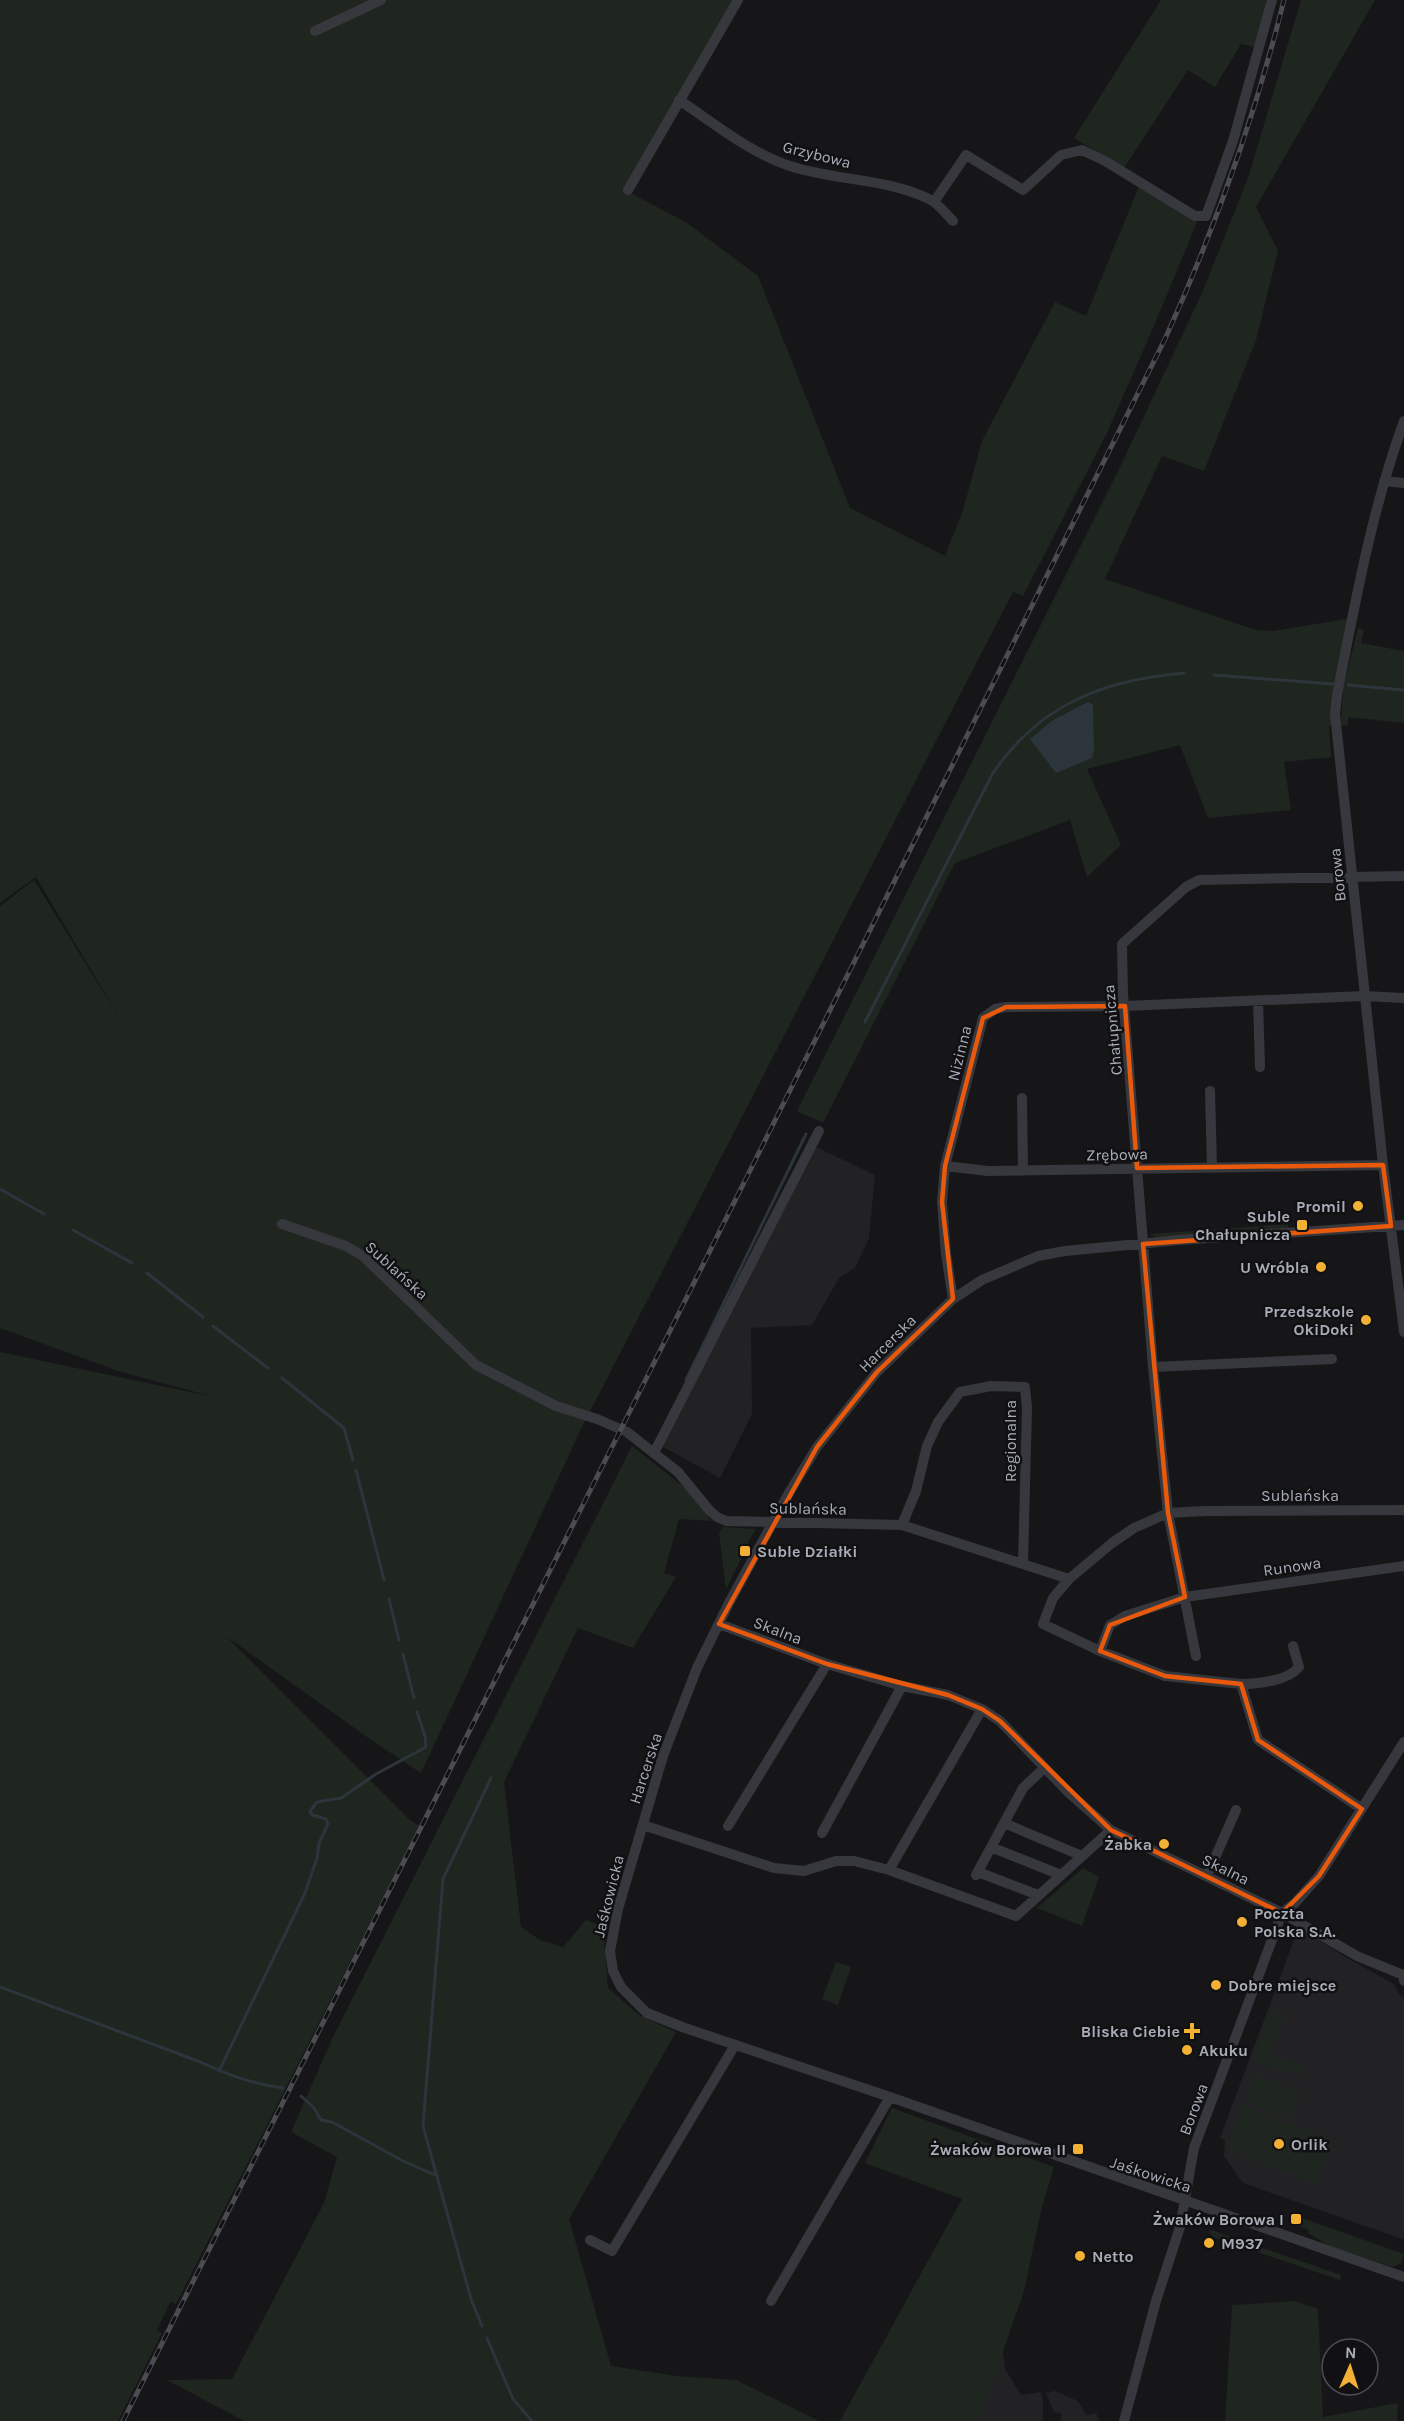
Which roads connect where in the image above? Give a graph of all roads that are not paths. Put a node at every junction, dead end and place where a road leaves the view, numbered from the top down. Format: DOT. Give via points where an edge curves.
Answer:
graph roads {
  1 [pos="381,0"];
  2 [pos="738,0"];
  3 [pos="1272,0"];
  4 [pos="315,31"];
  5 [pos="679,100"];
  6 [pos="628,190"];
  7 [pos="934,202"];
  8 [pos="953,221"];
  9 [pos="1404,421"];
  10 [pos="1384,481"];
  11 [pos="1404,483"];
  12 [pos="1404,876"];
  13 [pos="1352,877"];
  14 [pos="1364,996"];
  15 [pos="1404,998"];
  16 [pos="1258,1001"];
  17 [pos="1125,1006"];
  18 [pos="1260,1067"];
  19 [pos="1210,1091"];
  20 [pos="1022,1098"];
  21 [pos="819,1131"];
  22 [pos="1383,1165"];
  23 [pos="945,1166"];
  24 [pos="1137,1168"];
  25 [pos="1212,1168"];
  26 [pos="1023,1171"];
  27 [pos="282,1224"];
  28 [pos="1404,1225"];
  29 [pos="1391,1226"];
  30 [pos="1143,1244"];
  31 [pos="1402,1296"];
  32 [pos="953,1299"];
  33 [pos="1404,1332"];
  34 [pos="1332,1359"];
  35 [pos="1153,1367"];
  36 [pos="654,1453"];
  37 [pos="1404,1510"];
  38 [pos="1168,1513"];
  39 [pos="774,1522"];
  40 [pos="902,1525"];
  41 [pos="1023,1564"];
  42 [pos="1404,1566"];
  43 [pos="1069,1579"];
  44 [pos="1185,1597"];
  45 [pos="719,1624"];
  46 [pos="1293,1646"];
  47 [pos="1101,1651"];
  48 [pos="1196,1656"];
  49 [pos="827,1664"];
  50 [pos="1241,1684"];
  51 [pos="902,1686"];
  52 [pos="982,1709"];
  53 [pos="1404,1742"];
  54 [pos="1041,1766"];
  55 [pos="1362,1809"];
  56 [pos="1236,1810"];
  57 [pos="1004,1823"];
  58 [pos="643,1825"];
  59 [pos="728,1826"];
  60 [pos="1111,1830"];
  61 [pos="822,1833"];
  62 [pos="991,1847"];
  63 [pos="1082,1856"];
  64 [pos="889,1870"];
  65 [pos="1061,1875"];
  66 [pos="1207,1876"];
  67 [pos="1038,1895"];
  68 [pos="1282,1913"];
  69 [pos="1404,1981"];
  70 [pos="735,2045"];
  71 [pos="890,2097"];
  72 [pos="1186,2201"];
  73 [pos="591,2240"];
  74 [pos="1404,2277"];
  75 [pos="771,2301"];
  76 [pos="1124,2421"];
  1 -- 4 [label="street"];
  2 -- 5 [label="street"];
  3 -- 7 [label="street" via="1245,100 1206,216 1196,216 1082,150 1061,155 1023,190 966,155"];
  5 -- 6 [label="street"];
  5 -- 7 [label="street, Grzybowa" via="759,153 789,166 882,183"];
  7 -- 8 [label="street, Grzybowa"];
  9 -- 10 [label="street, Borowa"];
  10 -- 11 [label="street"];
  10 -- 13 [label="street, Borowa" via="1335,714"];
  12 -- 13 [label="street"];
  13 -- 14 [label="street, Borowa"];
  13 -- 17 [label="street, Chałupnicza" via="1199,880 1186,887 1122,944"];
  14 -- 15 [label="street, Nizinna"];
  14 -- 16 [label="street, Nizinna"];
  14 -- 22 [label="street, Borowa"];
  16 -- 17 [label="street, Nizinna"];
  16 -- 18 [label="street"];
  17 -- 23 [label="street, Nizinna" via="1006,1007 983,1018"];
  17 -- 24 [label="street, Chałupnicza"];
  19 -- 25 [label="street"];
  20 -- 26 [label="street"];
  21 -- 36 [label="street"];
  22 -- 25 [label="street, Zrębowa"];
  22 -- 29 [label="street, Borowa"];
  23 -- 26 [label="street, Zrębowa"];
  23 -- 32 [label="street, Nizinna" via="942,1202"];
  24 -- 25 [label="street, Zrębowa"];
  24 -- 26 [label="street, Zrębowa"];
  24 -- 30 [label="street, Chałupnicza"];
  27 -- 36 [label="street, Sublańska" via="346,1246 363,1256 476,1365 556,1406 621,1429"];
  28 -- 29 [label="street, Harcerska"];
  29 -- 30 [label="street, Harcerska"];
  29 -- 31 [label="street, Borowa"];
  30 -- 32 [label="street, Harcerska" via="1038,1256 982,1280"];
  30 -- 35 [label="street, Chałupnicza"];
  31 -- 33 [label="street, Borowa"];
  32 -- 39 [label="street, Harcerska" via="877,1372 817,1447"];
  34 -- 35 [label="street"];
  35 -- 38 [label="street, Chałupnicza"];
  36 -- 39 [label="street, Sublańska" via="678,1472 717,1517 726,1521"];
  37 -- 38 [label="street, Sublańska"];
  38 -- 43 [label="street, Sublańska" via="1134,1528"];
  38 -- 44 [label="street"];
  39 -- 40 [label="street, Sublańska"];
  39 -- 45 [label="street, Harcerska"];
  40 -- 41 [label="street, Sublańska"];
  40 -- 41 [label="street, Regionalna" via="916,1491 927,1446 938,1422 960,1392 991,1386 1025,1388"];
  41 -- 43 [label="street, Sublańska"];
  42 -- 44 [label="street, Runowa"];
  43 -- 47 [label="street" via="1053,1598 1043,1624"];
  44 -- 47 [label="street, Runowa" via="1125,1616 1110,1625"];
  44 -- 48 [label="street"];
  45 -- 49 [label="street, Skalna"];
  45 -- 58 [label="street, Harcerska" via="667,1745"];
  46 -- 50 [label="street" via="1299,1667 1294,1673"];
  47 -- 50 [label="street" via="1166,1676"];
  49 -- 51 [label="street, Skalna"];
  49 -- 59 [label="street"];
  50 -- 55 [label="street" via="1258,1740"];
  51 -- 52 [label="street, Skalna" via="948,1695"];
  51 -- 61 [label="street"];
  52 -- 54 [label="street, Skalna" via="1000,1721"];
  52 -- 64 [label="street"];
  53 -- 55 [label="street, Borowa"];
  54 -- 57 [label="street" via="1023,1788"];
  54 -- 60 [label="street, Skalna"];
  55 -- 68 [label="street, Borowa" via="1319,1876"];
  56 -- 66 [label="street"];
  57 -- 62 [label="street"];
  57 -- 63 [label="street"];
  58 -- 64 [label="street" via="774,1869 804,1871 836,1861 854,1861"];
  58 -- 70 [label="street, Jaśkowicka" via="610,1940 613,1971 621,1987 647,2013"];
  60 -- 63 [label="street"];
  60 -- 66 [label="street, Skalna"];
  62 -- 65 [label="street"];
  62 -- 67 [label="street" via="977,1873"];
  63 -- 65 [label="street"];
  64 -- 67 [label="street" via="1016,1916"];
  65 -- 67 [label="street"];
  66 -- 68 [label="street, Skalna"];
  68 -- 69 [label="street, Skalna" via="1357,1956 1403,1975"];
  68 -- 72 [label="street, Borowa" via="1194,2148"];
  70 -- 71 [label="street, Jaśkowicka"];
  70 -- 73 [label="street" via="612,2251"];
  71 -- 72 [label="street, Jaśkowicka"];
  71 -- 75 [label="street"];
  72 -- 74 [label="street, Jaśkowicka"];
  72 -- 76 [label="street, Borowa"];
}
